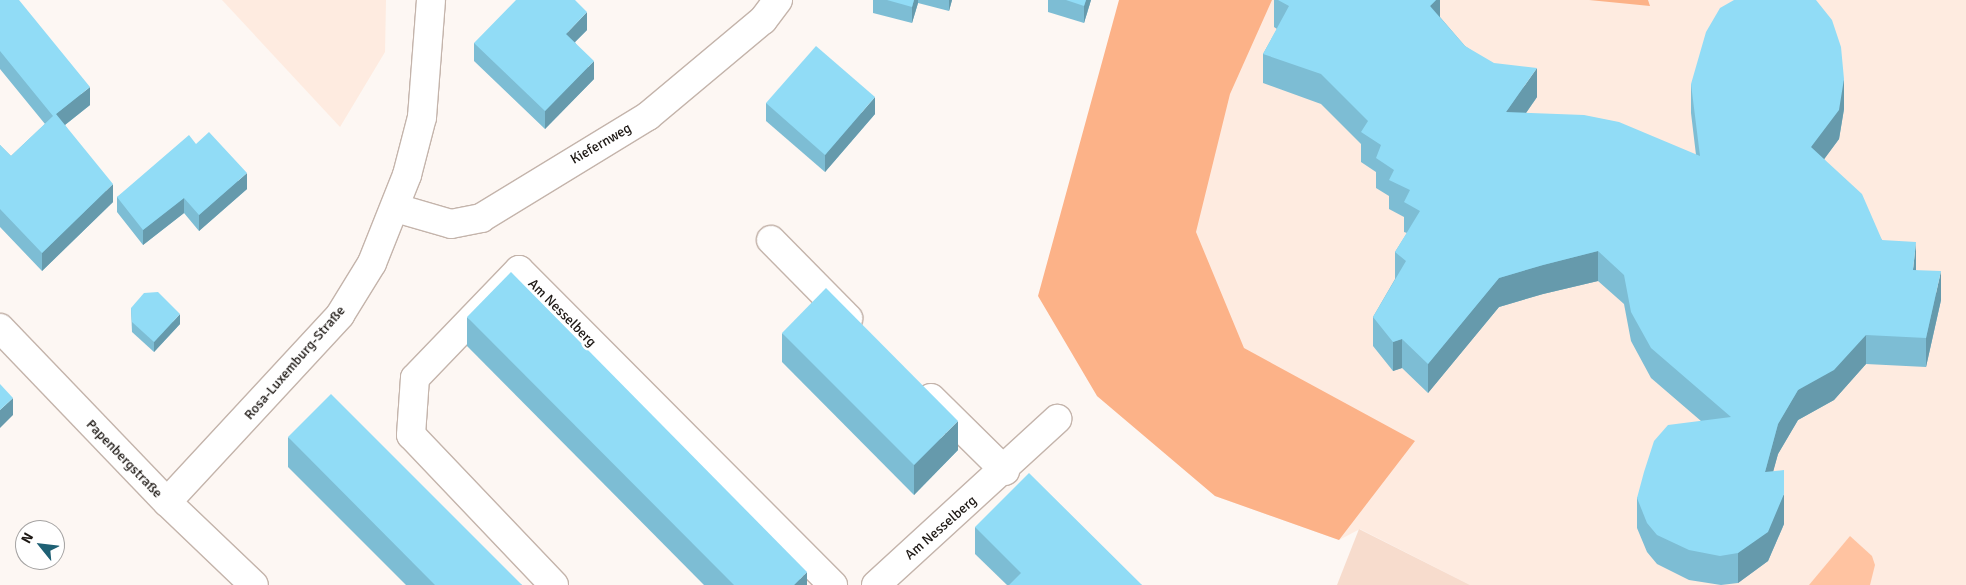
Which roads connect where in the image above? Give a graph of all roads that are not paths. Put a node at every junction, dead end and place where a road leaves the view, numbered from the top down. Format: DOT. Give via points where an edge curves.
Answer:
graph roads {
  1 [pos="431,0"];
  2 [pos="778,0"];
  3 [pos="396,208"];
  4 [pos="771,240"];
  5 [pos="0,328"];
  6 [pos="870,338"];
  7 [pos="912,380"];
  8 [pos="1057,419"];
  9 [pos="1005,470"];
  10 [pos="167,502"];
  11 [pos="254,585"];
  12 [pos="554,585"];
  13 [pos="833,585"];
  14 [pos="876,585"];
  1 -- 3 [label="street, Rosa-Luxemburg-Straße" via="422,116"];
  2 -- 3 [label="street, Kiefernweg" via="755,27 648,116 480,218 451,224"];
  3 -- 10 [label="street, Rosa-Luxemburg-Straße" via="372,263 340,316"];
  4 -- 6 [label="street"];
  5 -- 10 [label="street, Papenbergstraße"];
  7 -- 9 [label="street"];
  8 -- 9 [label="street, Am Nesselberg"];
  9 -- 14 [label="street, Am Nesselberg"];
  10 -- 11 [label="street, Papenbergstraße"];
  12 -- 13 [label="street, Am Nesselberg" via="412,435 415,378 519,270"];
}
